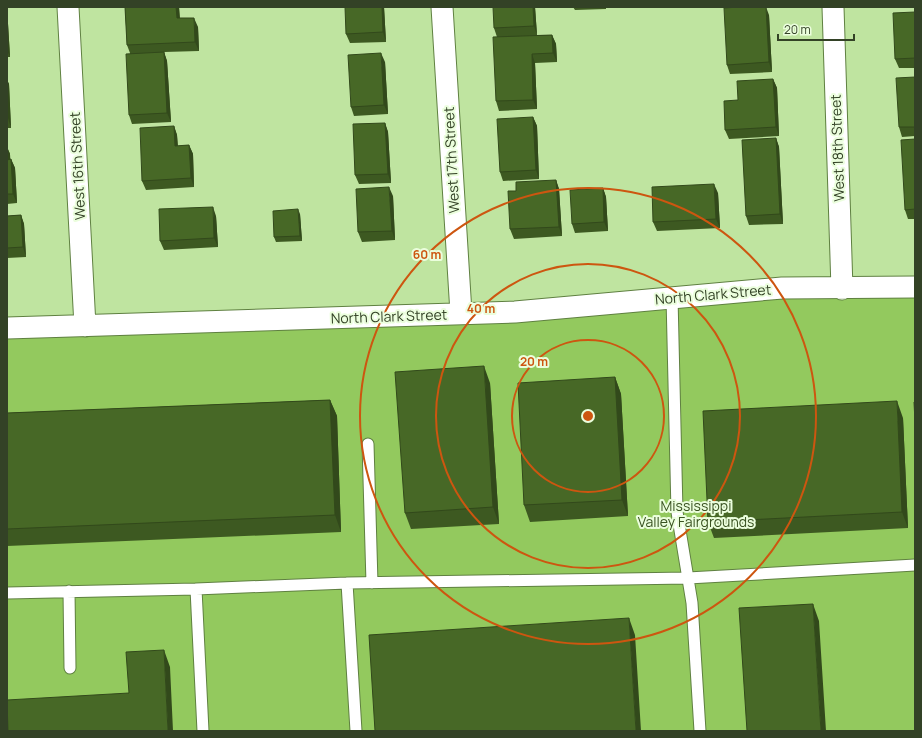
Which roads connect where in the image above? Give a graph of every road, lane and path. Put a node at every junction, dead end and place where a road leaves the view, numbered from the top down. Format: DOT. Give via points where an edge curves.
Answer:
graph roads {
  1 [pos="68,7"];
  2 [pos="442,7"];
  3 [pos="833,7"];
  4 [pos="915,287"];
  5 [pos="842,289"];
  6 [pos="672,297"];
  7 [pos="461,313"];
  8 [pos="85,326"];
  9 [pos="7,328"];
  10 [pos="368,444"];
  11 [pos="915,565"];
  12 [pos="688,578"];
  13 [pos="347,583"];
  14 [pos="372,583"];
  15 [pos="196,589"];
  16 [pos="70,592"];
  17 [pos="7,593"];
  18 [pos="70,668"];
  19 [pos="203,731"];
  20 [pos="356,731"];
  21 [pos="700,731"];
  1 -- 8 [label="street, West 16th Street"];
  2 -- 7 [label="street, West 17th Street"];
  3 -- 5 [label="street, West 18th Street"];
  4 -- 5 [label="street, North Clark Street"];
  5 -- 6 [label="street, North Clark Street" via="782,288"];
  6 -- 7 [label="street, North Clark Street" via="516,312"];
  6 -- 12 [label="lane" via="677,512"];
  7 -- 8 [label="street, North Clark Street"];
  8 -- 9 [label="street, North Clark Street"];
  10 -- 14 [label="lane"];
  11 -- 12 [label="lane"];
  12 -- 14 [label="lane"];
  12 -- 21 [label="lane" via="692,603"];
  13 -- 14 [label="lane"];
  13 -- 15 [label="lane"];
  13 -- 20 [label="lane"];
  15 -- 16 [label="lane"];
  15 -- 19 [label="lane"];
  16 -- 17 [label="lane"];
  16 -- 18 [label="lane"];
}
